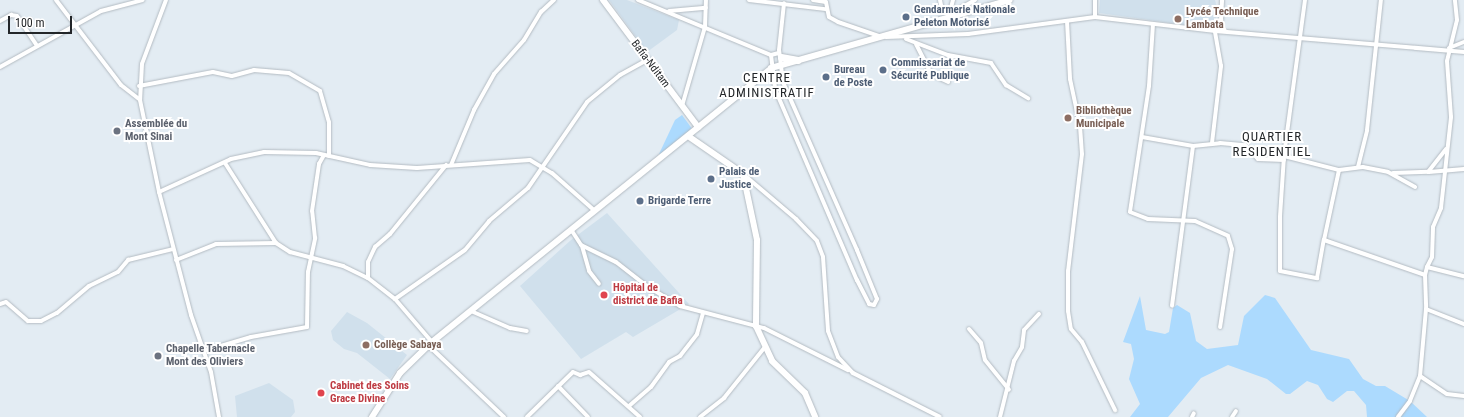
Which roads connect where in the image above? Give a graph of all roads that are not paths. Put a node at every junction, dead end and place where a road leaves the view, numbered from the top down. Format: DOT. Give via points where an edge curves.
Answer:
graph roads {
  1 [pos="56,0"];
  2 [pos="143,0"];
  3 [pos="166,0"];
  4 [pos="554,0"];
  5 [pos="603,0"];
  6 [pos="638,0"];
  7 [pos="706,0"];
  8 [pos="749,0"];
  9 [pos="813,0"];
  10 [pos="940,0"];
  11 [pos="953,0"];
  12 [pos="975,0"];
  13 [pos="1010,0"];
  14 [pos="1095,0"];
  15 [pos="1222,0"];
  16 [pos="1305,0"];
  17 [pos="1381,0"];
  18 [pos="1455,0"];
  19 [pos="787,2"];
  20 [pos="706,8"];
  21 [pos="825,9"];
  22 [pos="667,11"];
  23 [pos="1095,17"];
  24 [pos="947,18"];
  25 [pos="0,21"];
  26 [pos="1067,21"];
  27 [pos="1153,24"];
  28 [pos="75,26"];
  29 [pos="705,27"];
  30 [pos="1215,31"];
  31 [pos="881,36"];
  32 [pos="906,38"];
  33 [pos="1299,39"];
  34 [pos="1464,42"];
  35 [pos="916,44"];
  36 [pos="1375,44"];
  37 [pos="37,46"];
  38 [pos="1449,50"];
  39 [pos="1464,52"];
  40 [pos="771,55"];
  41 [pos="780,55"];
  42 [pos="647,60"];
  43 [pos="798,60"];
  44 [pos="781,65"];
  45 [pos="0,67"];
  46 [pos="771,68"];
  47 [pos="948,82"];
  48 [pos="139,86"];
  49 [pos="1028,98"];
  50 [pos="140,100"];
  51 [pos="682,107"];
  52 [pos="698,127"];
  53 [pos="688,136"];
  54 [pos="1142,137"];
  55 [pos="1212,143"];
  56 [pos="1193,146"];
  57 [pos="1446,149"];
  58 [pos="324,155"];
  59 [pos="329,156"];
  60 [pos="457,156"];
  61 [pos="1284,158"];
  62 [pos="225,163"];
  63 [pos="448,165"];
  64 [pos="466,165"];
  65 [pos="543,166"];
  66 [pos="1358,167"];
  67 [pos="1464,169"];
  68 [pos="1339,170"];
  69 [pos="1428,172"];
  70 [pos="1444,172"];
  71 [pos="1392,173"];
  72 [pos="743,174"];
  73 [pos="1415,187"];
  74 [pos="159,192"];
  75 [pos="596,212"];
  76 [pos="1184,219"];
  77 [pos="1176,222"];
  78 [pos="572,230"];
  79 [pos="1181,230"];
  80 [pos="1324,240"];
  81 [pos="276,243"];
  82 [pos="581,245"];
  83 [pos="173,249"];
  84 [pos="176,260"];
  85 [pos="311,260"];
  86 [pos="1427,267"];
  87 [pos="1425,275"];
  88 [pos="1464,276"];
  89 [pos="368,278"];
  90 [pos="600,284"];
  91 [pos="395,299"];
  92 [pos="0,304"];
  93 [pos="1172,306"];
  94 [pos="1426,309"];
  95 [pos="470,311"];
  96 [pos="703,313"];
  97 [pos="1039,314"];
  98 [pos="1464,324"];
  99 [pos="756,326"];
  100 [pos="1220,327"];
  101 [pos="969,330"];
  102 [pos="527,331"];
  103 [pos="430,344"];
  104 [pos="766,348"];
  105 [pos="204,351"];
  106 [pos="853,373"];
  107 [pos="1420,376"];
  108 [pos="558,386"];
  109 [pos="1008,390"];
  110 [pos="1464,396"];
  111 [pos="629,406"];
  112 [pos="1115,410"];
  113 [pos="1236,411"];
  114 [pos="219,417"];
  115 [pos="372,417"];
  116 [pos="502,417"];
  117 [pos="527,417"];
  118 [pos="588,417"];
  119 [pos="640,417"];
  120 [pos="700,417"];
  121 [pos="815,417"];
  122 [pos="940,417"];
  123 [pos="1000,417"];
  124 [pos="1232,417"];
  125 [pos="1398,417"];
  1 -- 28 [label="street"];
  2 -- 28 [label="street" via="101,11"];
  3 -- 48 [label="street" via="142,64"];
  4 -- 60 [label="street" via="541,12 524,40 504,60 491,79 474,110"];
  5 -- 42 [label="main road, Bafia-Nditam"];
  6 -- 22 [label="street"];
  7 -- 20 [label="street"];
  8 -- 19 [label="street"];
  9 -- 21 [label="street" via="826,2"];
  10 -- 24 [label="street"];
  11 -- 24 [label="street"];
  12 -- 24 [label="street"];
  13 -- 24 [label="main road"];
  14 -- 23 [label="street"];
  15 -- 30 [label="street" via="1221,20"];
  16 -- 33 [label="street"];
  17 -- 36 [label="street"];
  18 -- 38 [label="street" via="1457,20"];
  19 -- 21 [label="street"];
  19 -- 41 [label="street"];
  20 -- 22 [label="street"];
  20 -- 29 [label="street"];
  21 -- 31 [label="street" via="838,22"];
  22 -- 29 [label="street"];
  23 -- 26 [label="street"];
  23 -- 27 [label="street"];
  24 -- 31 [label="main road"];
  25 -- 37 [label="street" via="11,15 17,16"];
  26 -- 32 [label="street"];
  26 -- 112 [label="street" via="1070,79 1080,126 1082,154 1068,271 1068,311 1071,329 1082,342"];
  27 -- 30 [label="street"];
  27 -- 54 [label="street"];
  28 -- 37 [label="street"];
  28 -- 50 [label="street" via="121,85"];
  29 -- 40 [label="street"];
  29 -- 51 [label="street"];
  30 -- 33 [label="street"];
  30 -- 55 [label="street" via="1221,66"];
  31 -- 32 [label="street"];
  31 -- 43 [label="main road"];
  32 -- 35 [label="street"];
  33 -- 36 [label="street"];
  33 -- 61 [label="street"];
  34 -- 38 [label="street"];
  35 -- 47 [label="street" via="931,74"];
  35 -- 49 [label="street" via="948,55 991,63 1006,85"];
  36 -- 38 [label="street"];
  36 -- 66 [label="street" via="1367,130"];
  37 -- 45 [label="street"];
  38 -- 39 [label="street"];
  38 -- 57 [label="street" via="1451,117"];
  40 -- 41 [label="street"];
  40 -- 46 [label="street"];
  41 -- 43 [label="main road"];
  41 -- 44 [label="street"];
  42 -- 51 [label="main road, Bafia-Nditam"];
  42 -- 65 [label="street" via="620,75 587,102"];
  43 -- 44 [label="main road"];
  44 -- 46 [label="main road"];
  44 -- 46 [label="street" via="783,82 835,196 877,299 874,305 869,304 857,280 775,89"];
  46 -- 52 [label="main road"];
  48 -- 50 [label="street"];
  48 -- 59 [label="street" via="213,72 232,76 254,70 290,72 320,91 329,122"];
  50 -- 74 [label="street"];
  51 -- 52 [label="main road, Bafia-Nditam"];
  52 -- 53 [label="main road"];
  53 -- 72 [label="main road"];
  53 -- 75 [label="main road"];
  54 -- 56 [label="street"];
  54 -- 77 [label="street" via="1130,212 1144,218"];
  55 -- 56 [label="street"];
  55 -- 61 [label="street" via="1245,145 1258,159"];
  56 -- 76 [label="street"];
  57 -- 69 [label="street"];
  57 -- 70 [label="street"];
  58 -- 59 [label="street"];
  58 -- 62 [label="street" via="264,152"];
  58 -- 85 [label="street" via="319,164 312,210 315,238"];
  59 -- 63 [label="street" via="386,166"];
  60 -- 63 [label="street"];
  60 -- 64 [label="street"];
  61 -- 68 [label="street"];
  61 -- 80 [label="street" via="1280,271 1317,278"];
  62 -- 74 [label="street"];
  62 -- 81 [label="street"];
  63 -- 64 [label="street"];
  63 -- 89 [label="street" via="390,234 375,247 368,262"];
  64 -- 65 [label="street" via="524,160"];
  65 -- 75 [label="street"];
  65 -- 91 [label="street" via="517,199 489,221 456,258"];
  66 -- 68 [label="street"];
  66 -- 71 [label="street"];
  67 -- 70 [label="street"];
  68 -- 80 [label="street"];
  69 -- 70 [label="street"];
  69 -- 71 [label="street"];
  70 -- 86 [label="street" via="1441,208 1433,227 1432,257"];
  71 -- 73 [label="street"];
  72 -- 99 [label="main road" via="757,240"];
  72 -- 106 [label="street" via="796,219 817,241 823,257 832,347"];
  74 -- 83 [label="street"];
  75 -- 78 [label="main road"];
  76 -- 77 [label="street"];
  76 -- 79 [label="street"];
  76 -- 100 [label="street" via="1201,222 1230,239"];
  77 -- 79 [label="street"];
  78 -- 82 [label="street"];
  78 -- 95 [label="main road"];
  79 -- 93 [label="street"];
  80 -- 87 [label="street" via="1380,257"];
  81 -- 84 [label="street" via="216,244"];
  81 -- 85 [label="street"];
  82 -- 90 [label="street" via="588,271"];
  82 -- 96 [label="street" via="616,262 645,285 680,306"];
  83 -- 84 [label="street"];
  83 -- 92 [label="street" via="128,260 118,272 89,286 57,313 41,321 28,321 6,302"];
  84 -- 105 [label="street"];
  85 -- 89 [label="street" via="343,266"];
  85 -- 105 [label="street" via="307,327 250,337"];
  86 -- 87 [label="street"];
  86 -- 88 [label="street"];
  87 -- 94 [label="street"];
  89 -- 91 [label="street"];
  91 -- 103 [label="street"];
  94 -- 98 [label="street"];
  94 -- 107 [label="street"];
  95 -- 102 [label="street" via="515,330"];
  95 -- 103 [label="main road"];
  96 -- 99 [label="street"];
  96 -- 111 [label="street" via="697,334 680,356 669,362 651,387"];
  97 -- 109 [label="street" via="1024,330"];
  99 -- 104 [label="main road"];
  99 -- 106 [label="street"];
  101 -- 109 [label="street" via="981,343 985,360"];
  103 -- 115 [label="main road" via="400,373"];
  103 -- 116 [label="street"];
  104 -- 120 [label="street" via="724,398"];
  104 -- 121 [label="main road" via="777,367 805,393"];
  105 -- 114 [label="street"];
  106 -- 122 [label="street"];
  107 -- 110 [label="street" via="1447,394"];
  107 -- 125 [label="street" via="1410,401"];
  108 -- 111 [label="street" via="574,372 580,375 589,372"];
  108 -- 117 [label="street"];
  108 -- 118 [label="street"];
  109 -- 123 [label="street"];
  111 -- 119 [label="street"];
  113 -- 124 [label="street"];
}
